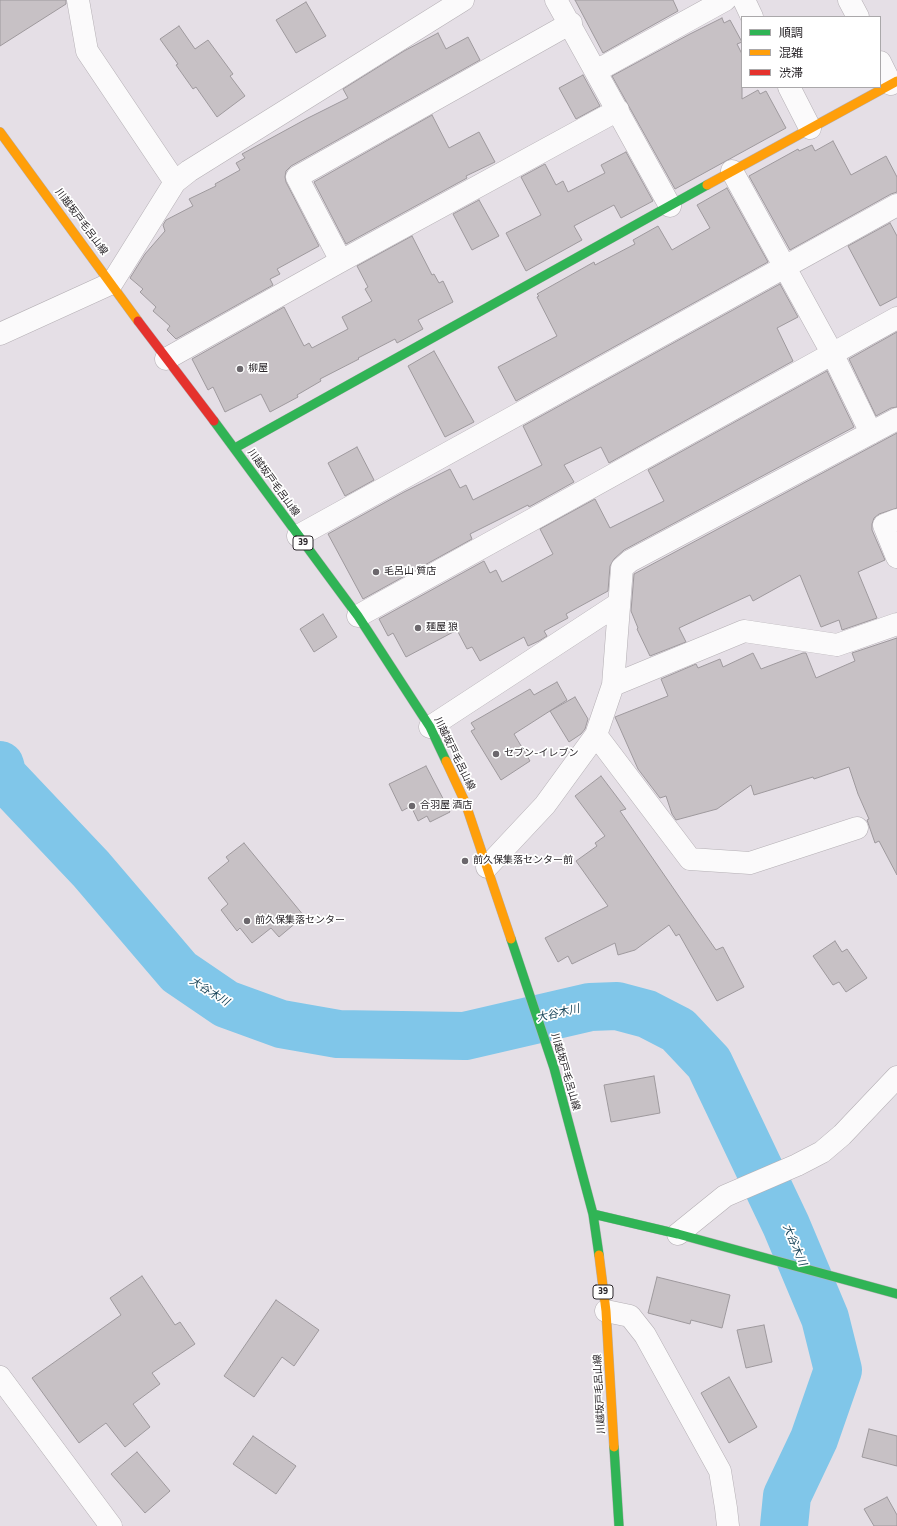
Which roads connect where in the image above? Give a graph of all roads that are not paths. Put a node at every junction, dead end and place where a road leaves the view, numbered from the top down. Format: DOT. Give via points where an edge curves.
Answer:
graph roads {
  1 [pos="78,0"];
  2 [pos="463,0"];
  3 [pos="556,0"];
  4 [pos="725,0"];
  5 [pos="744,0"];
  6 [pos="849,0"];
  7 [pos="752,16"];
  8 [pos="857,16"];
  9 [pos="571,24"];
  10 [pos="881,64"];
  11 [pos="596,71"];
  12 [pos="894,83"];
  13 [pos="790,88"];
  14 [pos="618,110"];
  15 [pos="810,128"];
  16 [pos="0,132"];
  17 [pos="732,171"];
  18 [pos="175,182"];
  19 [pos="897,205"];
  20 [pos="670,206"];
  21 [pos="341,261"];
  22 [pos="784,268"];
  23 [pos="112,283"];
  24 [pos="897,318"];
  25 [pos="0,334"];
  26 [pos="832,354"];
  27 [pos="166,359"];
  28 [pos="897,418"];
  29 [pos="872,432"];
  30 [pos="235,448"];
  31 [pos="897,520"];
  32 [pos="298,536"];
  33 [pos="897,557"];
  34 [pos="618,604"];
  35 [pos="358,616"];
  36 [pos="897,624"];
  37 [pos="613,685"];
  38 [pos="430,727"];
  39 [pos="596,735"];
  40 [pos="857,828"];
  41 [pos="487,867"];
  42 [pos="897,1077"];
  43 [pos="593,1214"];
  44 [pos="678,1234"];
  45 [pos="897,1294"];
  46 [pos="606,1311"];
  47 [pos="0,1377"];
  48 [pos="111,1526"];
  49 [pos="619,1526"];
  50 [pos="728,1526"];
  1 -- 18 [label="street" via="87,51"];
  2 -- 18 [label="street"];
  3 -- 9 [label="street"];
  4 -- 11 [label="street"];
  5 -- 7 [label="street"];
  6 -- 8 [label="street"];
  9 -- 11 [label="street"];
  9 -- 21 [label="street" via="297,177"];
  10 -- 12 [label="street"];
  11 -- 14 [label="street"];
  12 -- 15 [label="main road"];
  13 -- 15 [label="street"];
  14 -- 20 [label="street"];
  14 -- 21 [label="street"];
  15 -- 17 [label="main road"];
  16 -- 23 [label="main road, 川越坂戸毛呂山線 / 39"];
  17 -- 20 [label="main road"];
  17 -- 22 [label="street"];
  18 -- 23 [label="street"];
  19 -- 22 [label="street"];
  20 -- 30 [label="main road"];
  21 -- 27 [label="street"];
  22 -- 26 [label="street"];
  22 -- 32 [label="street"];
  23 -- 25 [label="street"];
  23 -- 27 [label="main road, 川越坂戸毛呂山線 / 39"];
  24 -- 26 [label="street"];
  26 -- 29 [label="street"];
  26 -- 35 [label="street"];
  27 -- 30 [label="main road, 川越坂戸毛呂山線 / 39"];
  28 -- 29 [label="street"];
  29 -- 34 [label="street" via="630,562 622,568"];
  30 -- 32 [label="main road, 川越坂戸毛呂山線 / 39"];
  31 -- 33 [label="street" via="884,525"];
  32 -- 35 [label="main road, 川越坂戸毛呂山線 / 39"];
  34 -- 37 [label="street"];
  34 -- 38 [label="street"];
  35 -- 38 [label="main road, 川越坂戸毛呂山線 / 39"];
  36 -- 37 [label="street" via="837,645 744,631"];
  37 -- 39 [label="street"];
  38 -- 41 [label="main road, 川越坂戸毛呂山線 / 39" via="464,802"];
  39 -- 40 [label="street" via="690,860 750,863"];
  39 -- 41 [label="street" via="545,805"];
  41 -- 43 [label="main road, 川越坂戸毛呂山線 / 39" via="552,1063"];
  42 -- 44 [label="street" via="842,1135 822,1152 792,1168 725,1196"];
  43 -- 44 [label="main road"];
  43 -- 46 [label="main road, 川越坂戸毛呂山線 / 39"];
  44 -- 45 [label="main road"];
  46 -- 49 [label="main road, 川越坂戸毛呂山線 / 39"];
  46 -- 50 [label="street" via="630,1316 645,1335 720,1471"];
  47 -- 48 [label="street"];
}
